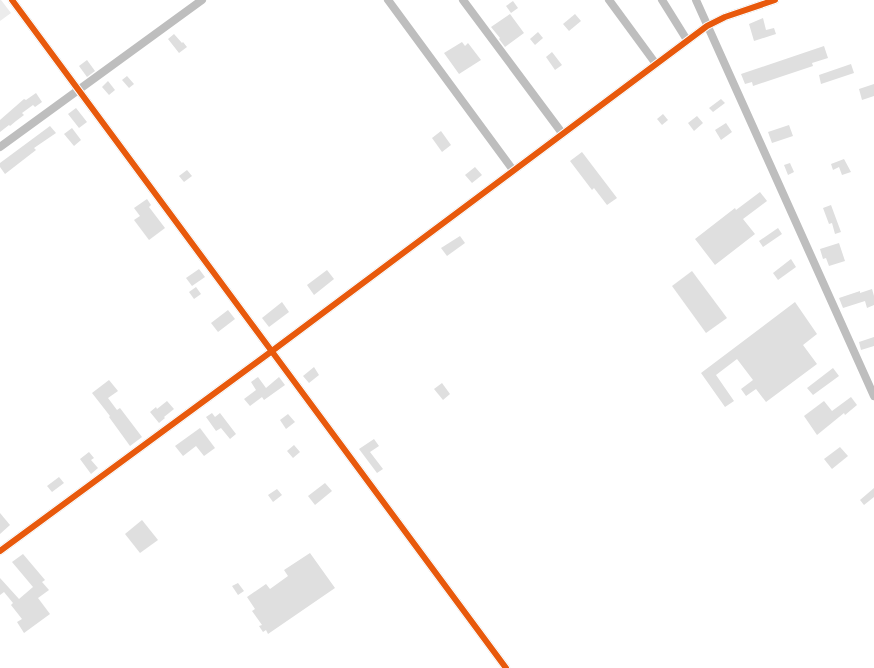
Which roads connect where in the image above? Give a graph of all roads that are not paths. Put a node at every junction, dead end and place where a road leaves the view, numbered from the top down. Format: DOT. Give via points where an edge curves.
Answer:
graph roads {
  1 [pos="12,0"];
  2 [pos="202,0"];
  3 [pos="388,0"];
  4 [pos="463,0"];
  5 [pos="609,0"];
  6 [pos="662,0"];
  7 [pos="696,0"];
  8 [pos="775,0"];
  9 [pos="707,26"];
  10 [pos="687,40"];
  11 [pos="656,64"];
  12 [pos="79,90"];
  13 [pos="562,133"];
  14 [pos="0,147"];
  15 [pos="513,170"];
  16 [pos="272,351"];
  17 [pos="874,396"];
  18 [pos="0,551"];
  19 [pos="506,668"];
  1 -- 12 [label="street"];
  2 -- 12 [label="street"];
  3 -- 15 [label="street"];
  4 -- 13 [label="street"];
  5 -- 11 [label="street"];
  6 -- 10 [label="street"];
  7 -- 9 [label="street"];
  8 -- 9 [label="street"];
  9 -- 10 [label="street"];
  9 -- 17 [label="street"];
  10 -- 11 [label="street"];
  11 -- 13 [label="street"];
  12 -- 14 [label="street"];
  12 -- 16 [label="street"];
  13 -- 15 [label="street"];
  15 -- 16 [label="street"];
  16 -- 18 [label="street"];
  16 -- 19 [label="street"];
}
